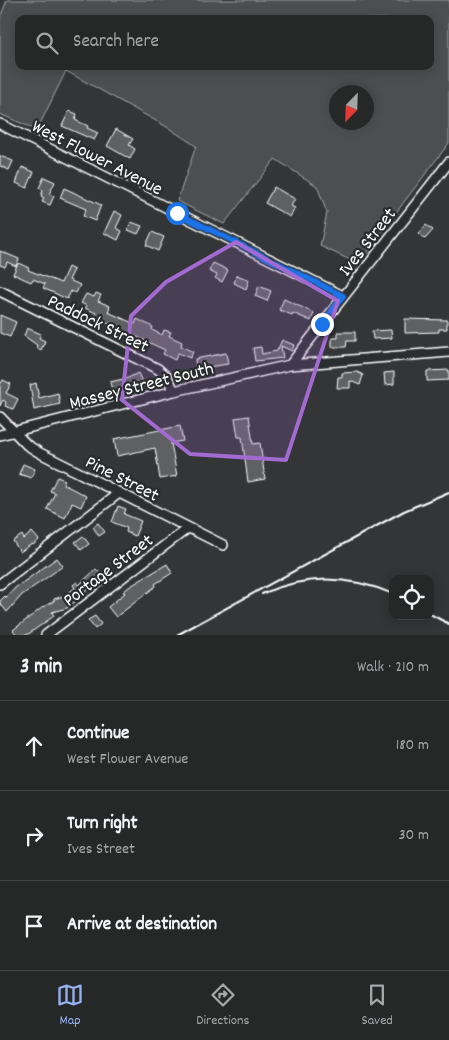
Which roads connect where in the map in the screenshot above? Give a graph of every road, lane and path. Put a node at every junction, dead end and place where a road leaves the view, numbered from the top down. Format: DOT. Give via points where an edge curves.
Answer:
graph roads {
  1 [pos="0,124"];
  2 [pos="449,162"];
  3 [pos="0,291"];
  4 [pos="343,296"];
  5 [pos="449,352"];
  6 [pos="290,365"];
  7 [pos="174,392"];
  8 [pos="0,418"];
  9 [pos="13,432"];
  10 [pos="0,435"];
  11 [pos="119,493"];
  12 [pos="188,528"];
  13 [pos="223,545"];
  14 [pos="0,584"];
  15 [pos="46,635"];
  1 -- 4 [label="street, West Flower Avenue"];
  2 -- 4 [label="street, Ives Street"];
  3 -- 7 [label="street, Paddock Street" via="158,369 167,377"];
  4 -- 6 [label="street, Ives Street"];
  5 -- 6 [label="street, Massey Street South"];
  6 -- 7 [label="street, Massey Street South"];
  7 -- 9 [label="street, Massey Street South"];
  8 -- 9 [label="street, Pine Street"];
  9 -- 10 [label="street, Massey Street South"];
  9 -- 11 [label="street, Pine Street" via="40,453"];
  11 -- 12 [label="street, Pine Street"];
  11 -- 14 [label="street"];
  12 -- 13 [label="street, Pine Street"];
  12 -- 15 [label="street, Portage Street"];
}
